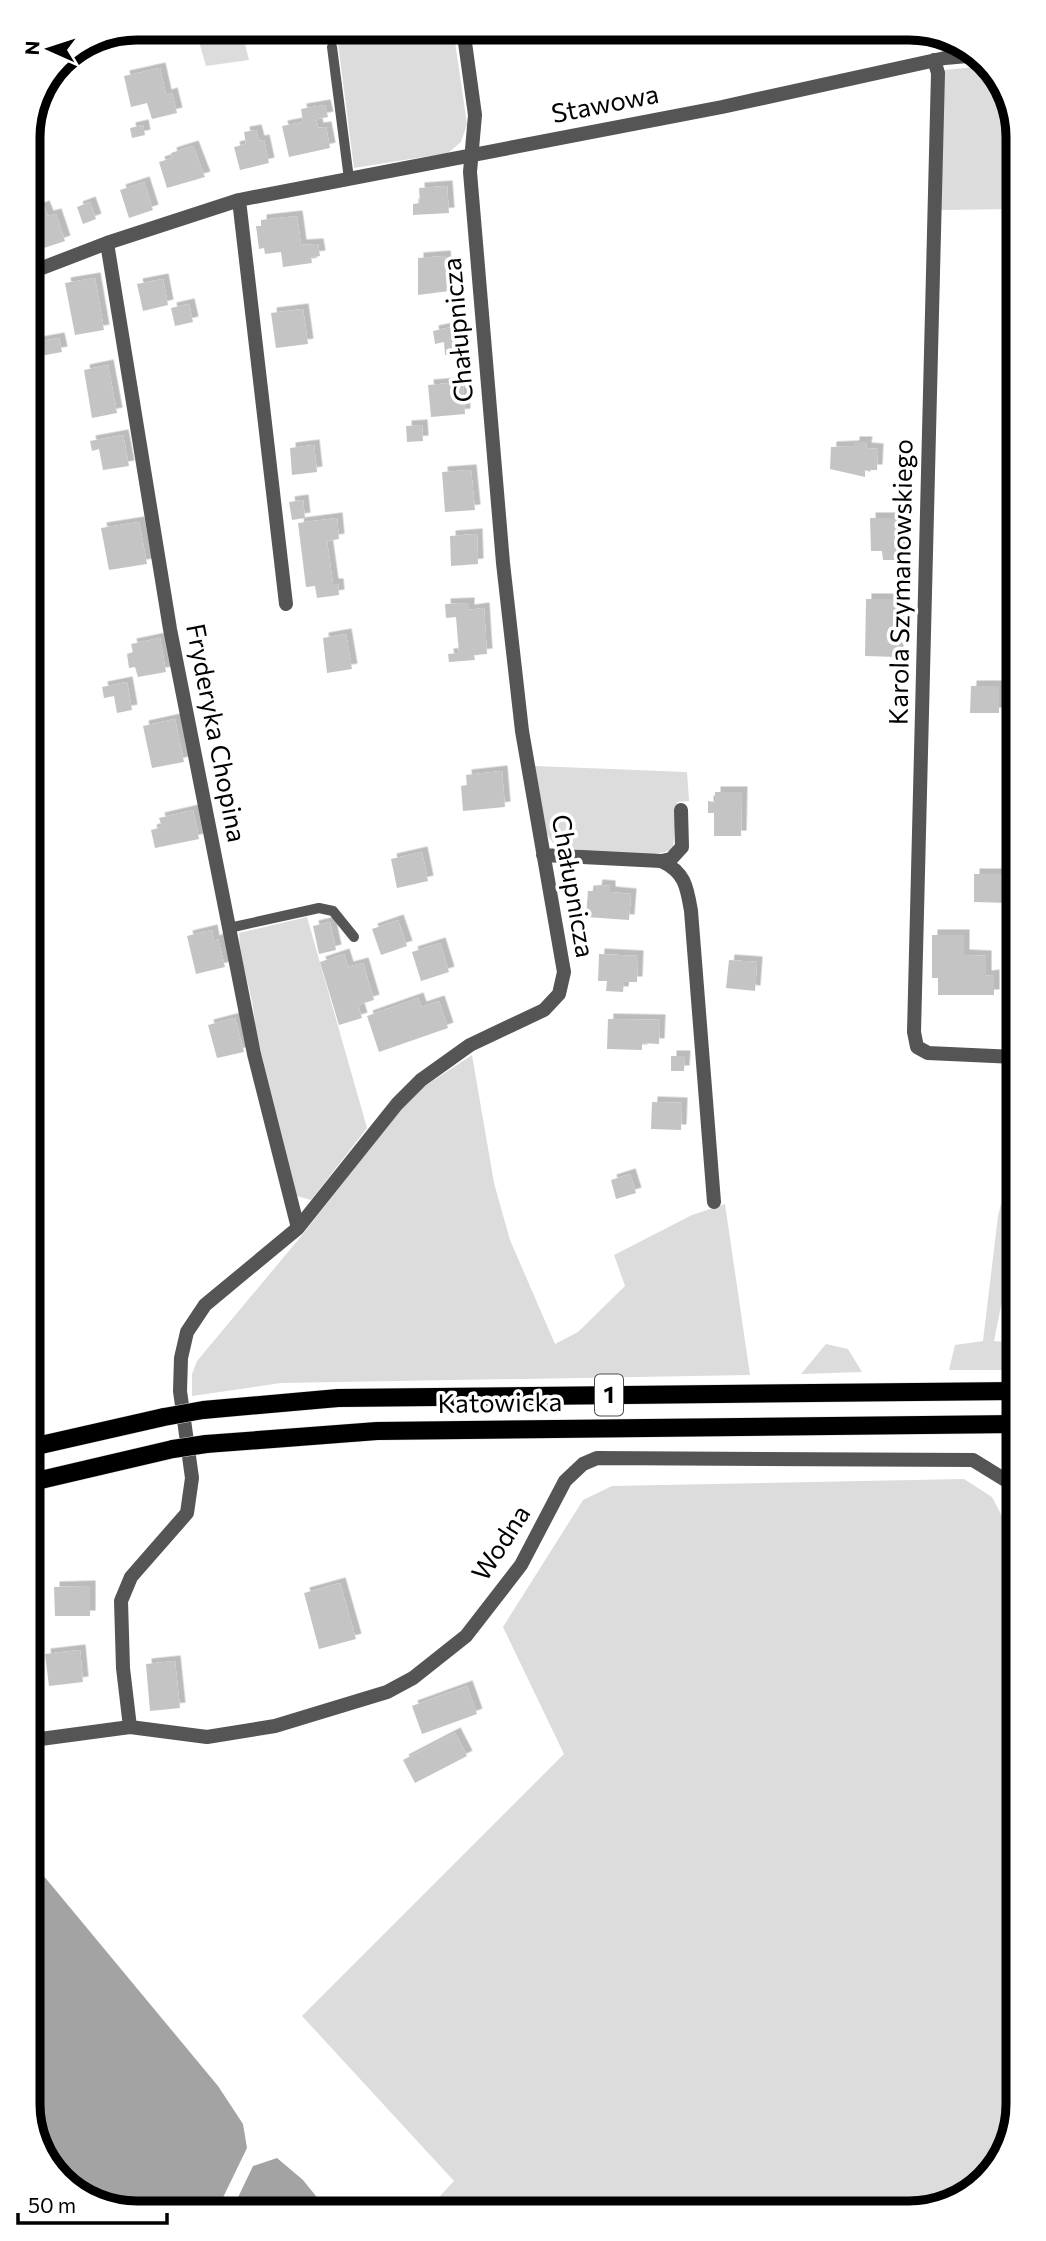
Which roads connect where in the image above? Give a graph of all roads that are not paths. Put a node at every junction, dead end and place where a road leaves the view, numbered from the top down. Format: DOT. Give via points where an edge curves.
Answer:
graph roads {
  1 [pos="465,40"];
  2 [pos="332,47"];
  3 [pos="963,57"];
  4 [pos="934,60"];
  5 [pos="472,154"];
  6 [pos="349,179"];
  7 [pos="239,200"];
  8 [pos="107,243"];
  9 [pos="40,269"];
  10 [pos="286,604"];
  11 [pos="681,810"];
  12 [pos="682,847"];
  13 [pos="543,855"];
  14 [pos="661,861"];
  15 [pos="685,879"];
  16 [pos="229,928"];
  17 [pos="354,937"];
  18 [pos="1006,1057"];
  19 [pos="714,1202"];
  20 [pos="298,1228"];
  21 [pos="1006,1391"];
  22 [pos="1006,1424"];
  23 [pos="40,1445"];
  24 [pos="40,1480"];
  25 [pos="1006,1480"];
  26 [pos="130,1727"];
  27 [pos="40,1739"];
  1 -- 5 [label="street, Chałupnicza" via="475,115"];
  2 -- 6 [label="lane"];
  3 -- 4 [label="street, Stawowa"];
  4 -- 5 [label="street, Stawowa" via="722,107"];
  4 -- 18 [label="street, Karola Szymanowskiego" via="938,73 914,1032 916,1046 928,1053"];
  5 -- 6 [label="street, Stawowa"];
  5 -- 13 [label="street, Chałupnicza" via="503,563 522,731"];
  6 -- 7 [label="street, Stawowa"];
  7 -- 8 [label="street, Stawowa"];
  7 -- 10 [label="street"];
  8 -- 9 [label="street, Stawowa"];
  8 -- 16 [label="street, Fryderyka Chopina" via="170,629"];
  11 -- 12 [label="street"];
  12 -- 14 [label="street" via="671,859"];
  12 -- 15 [label="street"];
  13 -- 14 [label="street"];
  13 -- 20 [label="street, Chałupnicza" via="564,972 559,994 544,1010 470,1045 421,1080"];
  14 -- 15 [label="street"];
  15 -- 19 [label="street"];
  16 -- 17 [label="lane" via="319,908 333,912"];
  16 -- 20 [label="street, Fryderyka Chopina" via="254,1054"];
  20 -- 26 [label="street, Chałupnicza" via="205,1305 187,1332 180,1391 192,1478 187,1513 131,1577 121,1601"];
  21 -- 23 [label="main road, Katowicka / 1, bridge" via="338,1398 203,1410"];
  22 -- 24 [label="main road, Katowicka / 1, bridge" via="377,1431 206,1444"];
  25 -- 26 [label="street, Wodna" via="973,1460 597,1458 565,1481 521,1565 466,1636 413,1678 387,1692 275,1726 207,1737"];
  26 -- 27 [label="street, Wodna"];
}
